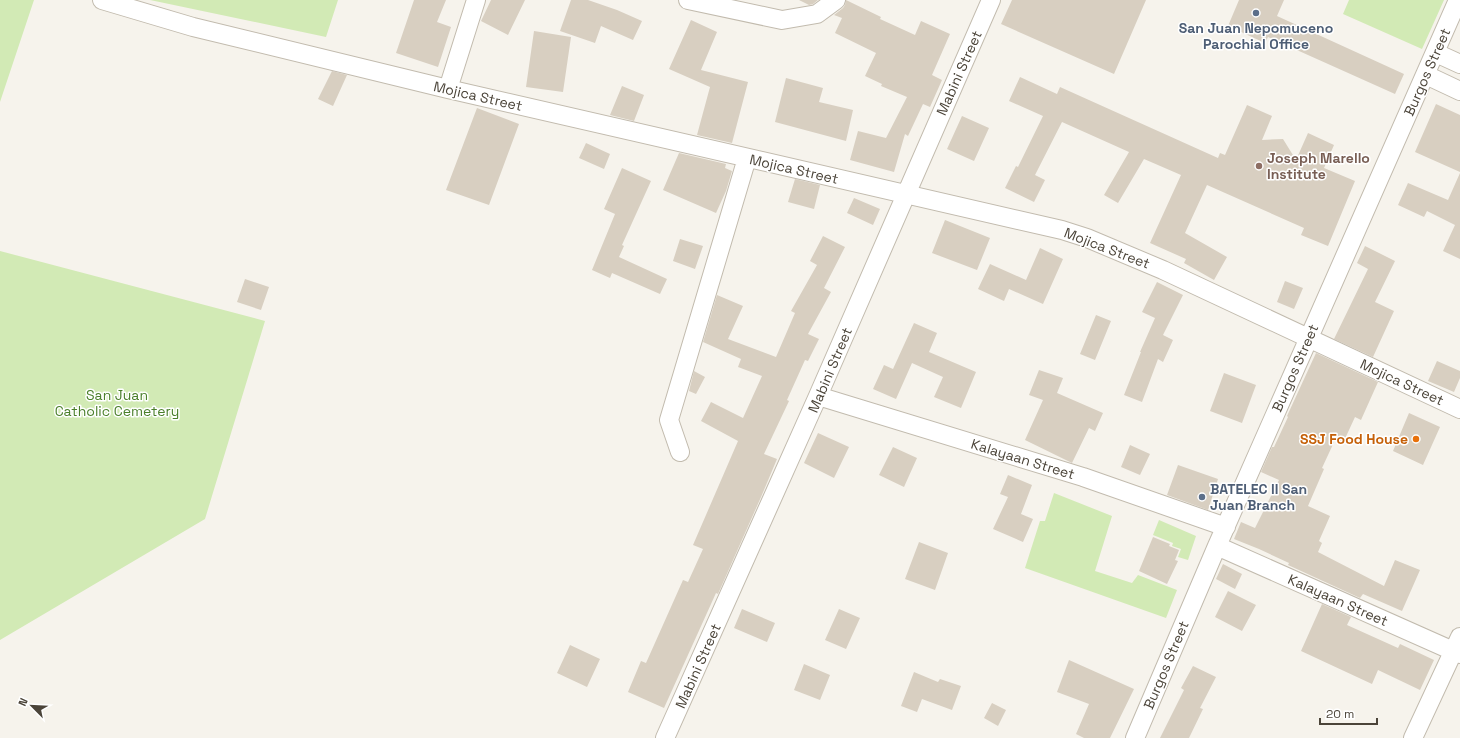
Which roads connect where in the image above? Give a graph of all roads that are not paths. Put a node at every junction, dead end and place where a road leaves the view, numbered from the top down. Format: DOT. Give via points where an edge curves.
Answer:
graph roads {
  1 [pos="102,0"];
  2 [pos="476,0"];
  3 [pos="688,0"];
  4 [pos="836,0"];
  5 [pos="990,0"];
  6 [pos="1458,0"];
  7 [pos="1436,53"];
  8 [pos="1460,64"];
  9 [pos="1426,76"];
  10 [pos="448,89"];
  11 [pos="1460,91"];
  12 [pos="748,158"];
  13 [pos="905,194"];
  14 [pos="1308,338"];
  15 [pos="818,396"];
  16 [pos="1460,410"];
  17 [pos="680,452"];
  18 [pos="1226,527"];
  19 [pos="1217,546"];
  20 [pos="1458,647"];
  21 [pos="666,738"];
  22 [pos="1135,738"];
  23 [pos="1413,738"];
  1 -- 10 [label="street, Mojica Street" via="193,27"];
  2 -- 10 [label="street"];
  3 -- 4 [label="street" via="782,20 817,14"];
  5 -- 13 [label="street, Mabini Street"];
  6 -- 7 [label="street, Burgos Street"];
  7 -- 8 [label="street"];
  7 -- 9 [label="street, Burgos Street"];
  9 -- 11 [label="street"];
  9 -- 14 [label="street, Burgos Street"];
  10 -- 12 [label="street, Mojica Street"];
  12 -- 13 [label="street, Mojica Street"];
  12 -- 17 [label="street" via="669,420"];
  13 -- 14 [label="street, Mojica Street" via="1087,238 1163,270"];
  13 -- 15 [label="street, Mabini Street"];
  14 -- 16 [label="street, Mojica Street"];
  14 -- 18 [label="street, Burgos Street"];
  15 -- 18 [label="street, Kalayaan Street" via="1083,477"];
  15 -- 21 [label="street, Mabini Street"];
  18 -- 19 [label="street, Burgos Street"];
  19 -- 20 [label="street, Kalayaan Street"];
  19 -- 22 [label="street, Burgos Street"];
  20 -- 23 [label="street"];
}
